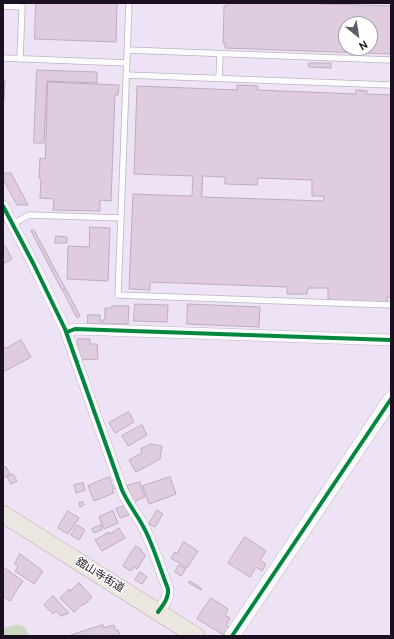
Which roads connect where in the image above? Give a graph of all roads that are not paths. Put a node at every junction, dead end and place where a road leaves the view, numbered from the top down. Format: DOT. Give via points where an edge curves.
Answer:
graph roads {
  1 [pos="129,3"];
  2 [pos="3,6"];
  3 [pos="127,50"];
  4 [pos="220,54"];
  5 [pos="3,58"];
  6 [pos="20,59"];
  7 [pos="391,60"];
  8 [pos="127,63"];
  9 [pos="126,75"];
  10 [pos="219,78"];
  11 [pos="391,85"];
  12 [pos="3,206"];
  13 [pos="121,218"];
  14 [pos="12,224"];
  15 [pos="391,305"];
  16 [pos="66,332"];
  17 [pos="391,340"];
  18 [pos="391,399"];
  19 [pos="3,514"];
  20 [pos="158,612"];
  21 [pos="196,636"];
  22 [pos="232,636"];
  1 -- 3 [label="lane"];
  2 -- 6 [label="lane" via="22,7"];
  3 -- 4 [label="lane"];
  3 -- 8 [label="lane"];
  4 -- 7 [label="lane"];
  4 -- 10 [label="lane"];
  5 -- 6 [label="lane"];
  6 -- 8 [label="lane"];
  8 -- 9 [label="lane"];
  9 -- 10 [label="lane"];
  9 -- 13 [label="lane"];
  10 -- 11 [label="lane"];
  12 -- 14 [label="street"];
  13 -- 14 [label="lane" via="29,215"];
  13 -- 15 [label="lane" via="118,295"];
  14 -- 16 [label="street"];
  16 -- 17 [label="street" via="75,329"];
  16 -- 20 [label="street" via="122,490 147,533 168,589 167,599"];
  18 -- 22 [label="street"];
  19 -- 20 [label="main road, 舘山寺街道"];
  20 -- 21 [label="main road, 舘山寺街道"];
}
